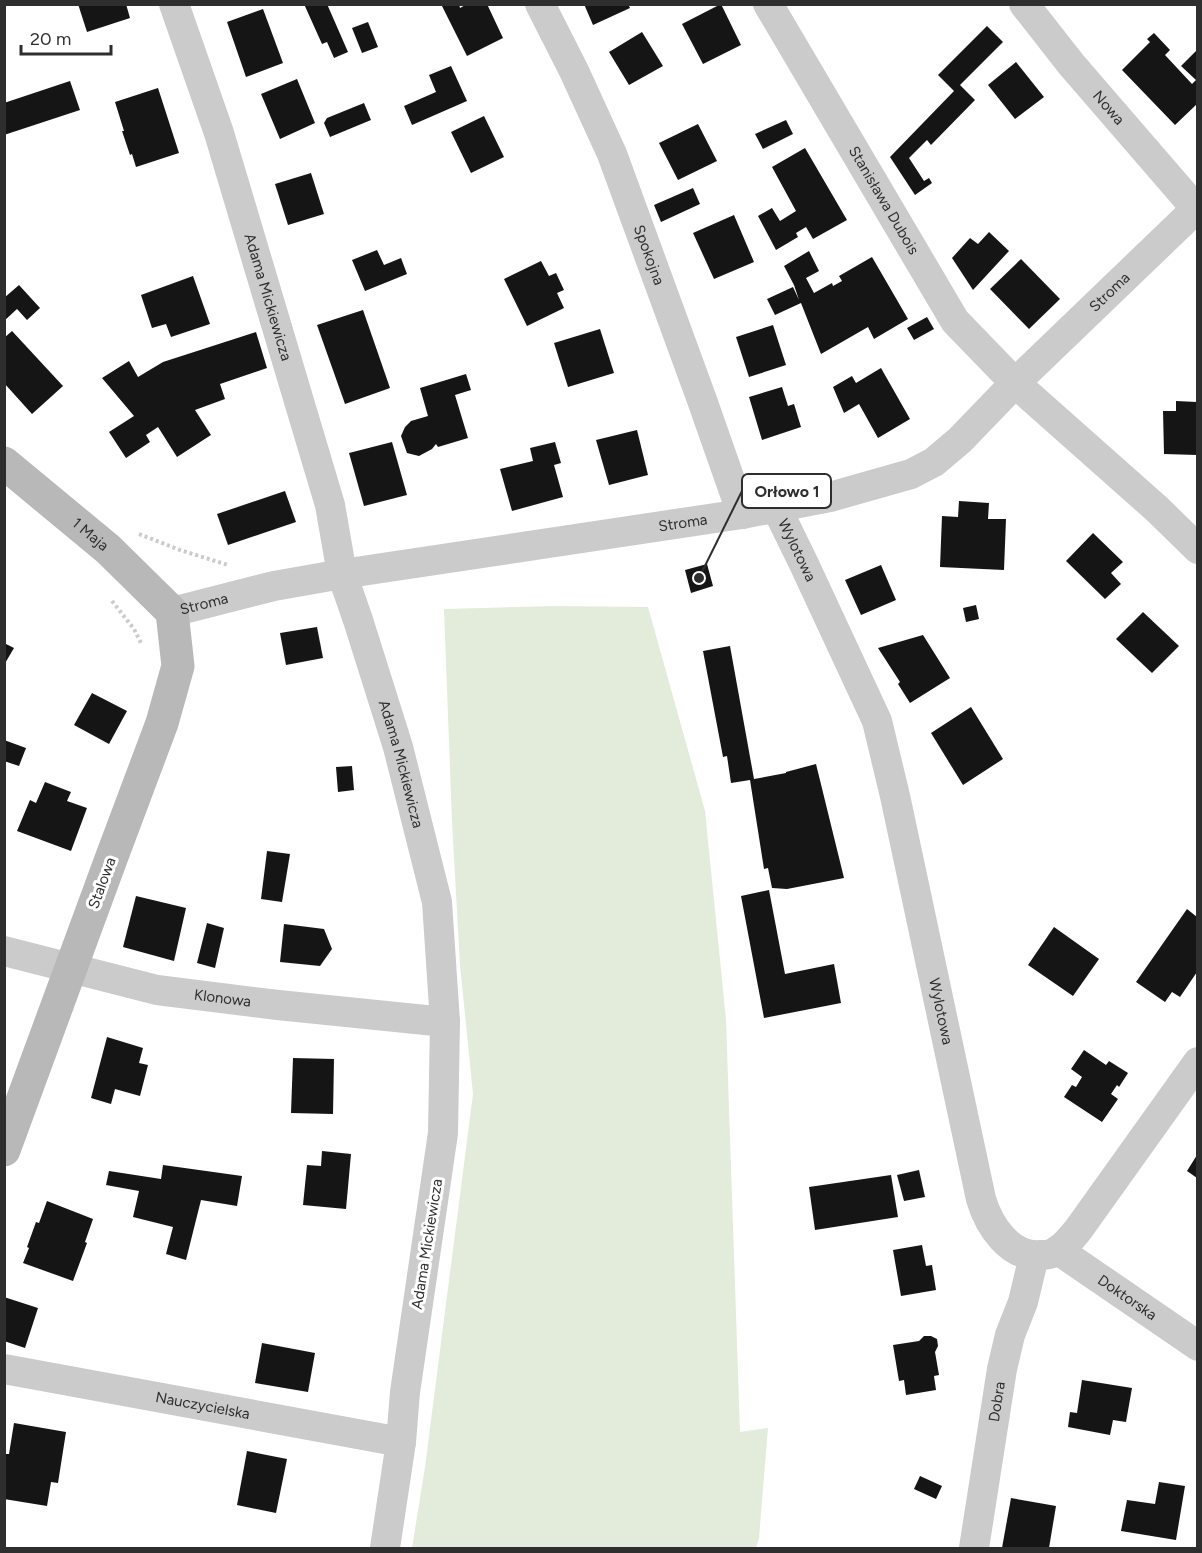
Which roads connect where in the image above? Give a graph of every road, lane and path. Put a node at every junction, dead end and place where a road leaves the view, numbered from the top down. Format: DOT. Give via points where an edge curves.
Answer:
graph roads {
  1 [pos="174,4"];
  2 [pos="540,4"];
  3 [pos="768,4"];
  4 [pos="1024,4"];
  5 [pos="1197,209"];
  6 [pos="1016,383"];
  7 [pos="4,463"];
  8 [pos="776,507"];
  9 [pos="742,514"];
  10 [pos="134,532"];
  11 [pos="1197,549"];
  12 [pos="235,565"];
  13 [pos="342,574"];
  14 [pos="106,594"];
  15 [pos="172,612"];
  16 [pos="145,650"];
  17 [pos="4,951"];
  18 [pos="72,968"];
  19 [pos="445,1022"];
  20 [pos="1197,1062"];
  21 [pos="4,1150"];
  22 [pos="1046,1253"];
  23 [pos="1197,1346"];
  24 [pos="4,1369"];
  25 [pos="400,1442"];
  26 [pos="385,1548"];
  27 [pos="974,1548"];
  1 -- 13 [label="street, Adama Mickiewicza" via="219,133 330,505"];
  2 -- 9 [label="street, Spokojna" via="612,154"];
  3 -- 6 [label="street, Stanisława Dubois" via="955,321"];
  4 -- 5 [label="street, Nowa"];
  5 -- 6 [label="street, Stroma"];
  6 -- 8 [label="street, Stroma" via="960,440 934,462 911,474 830,497"];
  6 -- 11 [label="street"];
  7 -- 15 [label="street, 1 Maja" via="108,549"];
  8 -- 9 [label="street, Stroma"];
  8 -- 22 [label="street, Wylotowa" via="877,721 982,1203 1002,1238 1017,1251"];
  9 -- 13 [label="street, Stroma"];
  10 -- 12 [label="path" via="225,565"];
  13 -- 15 [label="street, Stroma" via="274,586"];
  13 -- 19 [label="street, Adama Mickiewicza" via="398,747 437,902"];
  14 -- 16 [label="path"];
  15 -- 18 [label="street, Stalowa" via="177,666 162,723"];
  17 -- 18 [label="street, Klonowa"];
  18 -- 19 [label="street, Klonowa" via="157,990"];
  18 -- 21 [label="street, Stalowa"];
  19 -- 25 [label="street, Adama Mickiewicza" via="443,1133"];
  20 -- 22 [label="street" via="1078,1230"];
  22 -- 23 [label="street, Doktorska"];
  22 -- 27 [label="street, Dobra" via="1010,1335"];
  24 -- 25 [label="street, Nauczycielska"];
  25 -- 26 [label="street, Adama Mickiewicza"];
}
